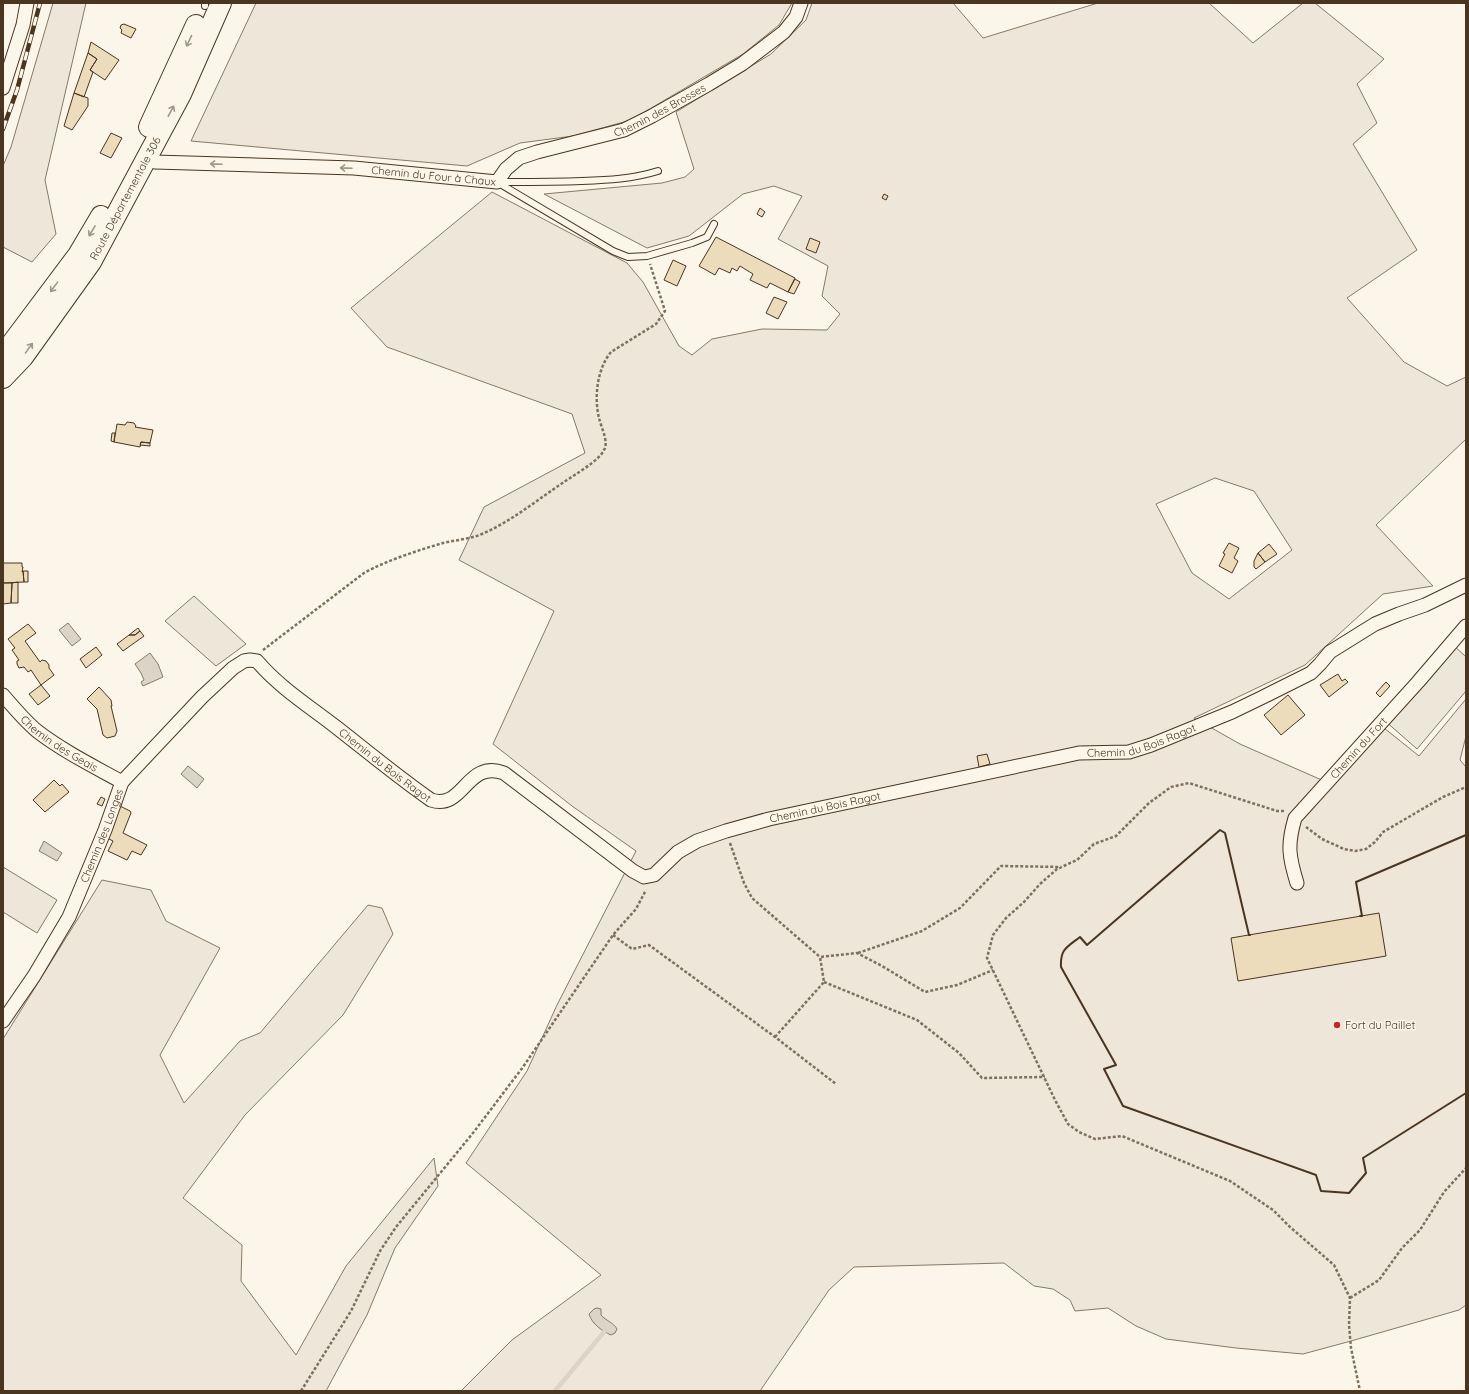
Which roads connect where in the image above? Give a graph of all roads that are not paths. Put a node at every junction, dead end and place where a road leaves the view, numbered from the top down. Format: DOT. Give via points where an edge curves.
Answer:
graph roads {
  1 [pos="28,3"];
  2 [pos="802,3"];
  3 [pos="209,4"];
  4 [pos="3,88"];
  5 [pos="147,158"];
  6 [pos="658,170"];
  7 [pos="497,182"];
  8 [pos="714,224"];
  9 [pos="3,355"];
  10 [pos="3,378"];
  11 [pos="1466,585"];
  12 [pos="1466,626"];
  13 [pos="250,660"];
  14 [pos="3,696"];
  15 [pos="122,782"];
  16 [pos="1297,884"];
  17 [pos="3,1021"];
  1 -- 4 [label="street"];
  2 -- 7 [label="street, Chemin des Brosses" via="796,17 784,32 742,64 709,84 624,130 519,158 506,169"];
  5 -- 3 [label="main road, Route Départementale 306, one-way" via="181,94"];
  3 -- 9 [label="main road, Route Départementale 306, one-way" via="145,134 78,255"];
  7 -- 5 [label="street, Chemin du Four à Chaux, one-way" via="354,168 155,162"];
  10 -- 5 [label="main road, Route Départementale 306, one-way" via="23,357 91,262"];
  6 -- 7 [label="lane" via="617,180"];
  7 -- 8 [label="lane, Chemin du Four à Chaux" via="613,251 628,257 647,256 692,243 707,237"];
  11 -- 13 [label="street, Chemin du Bois Ragot" via="1425,605 1375,624 1330,652 1311,672 1261,698 1225,715 1129,752 1079,753 846,802 726,831 687,846 654,875 644,877 504,773 484,772 476,775 450,800 431,800 296,697 257,661"];
  12 -- 16 [label="street, Chemin du Fort" via="1295,818 1290,835 1290,859"];
  13 -- 15 [label="street, Chemin des Longes" via="234,668 202,697"];
  14 -- 15 [label="street, Chemin des Geais" via="21,716 50,740"];
  15 -- 17 [label="street, Chemin des Longes" via="69,916 34,976"];
}
